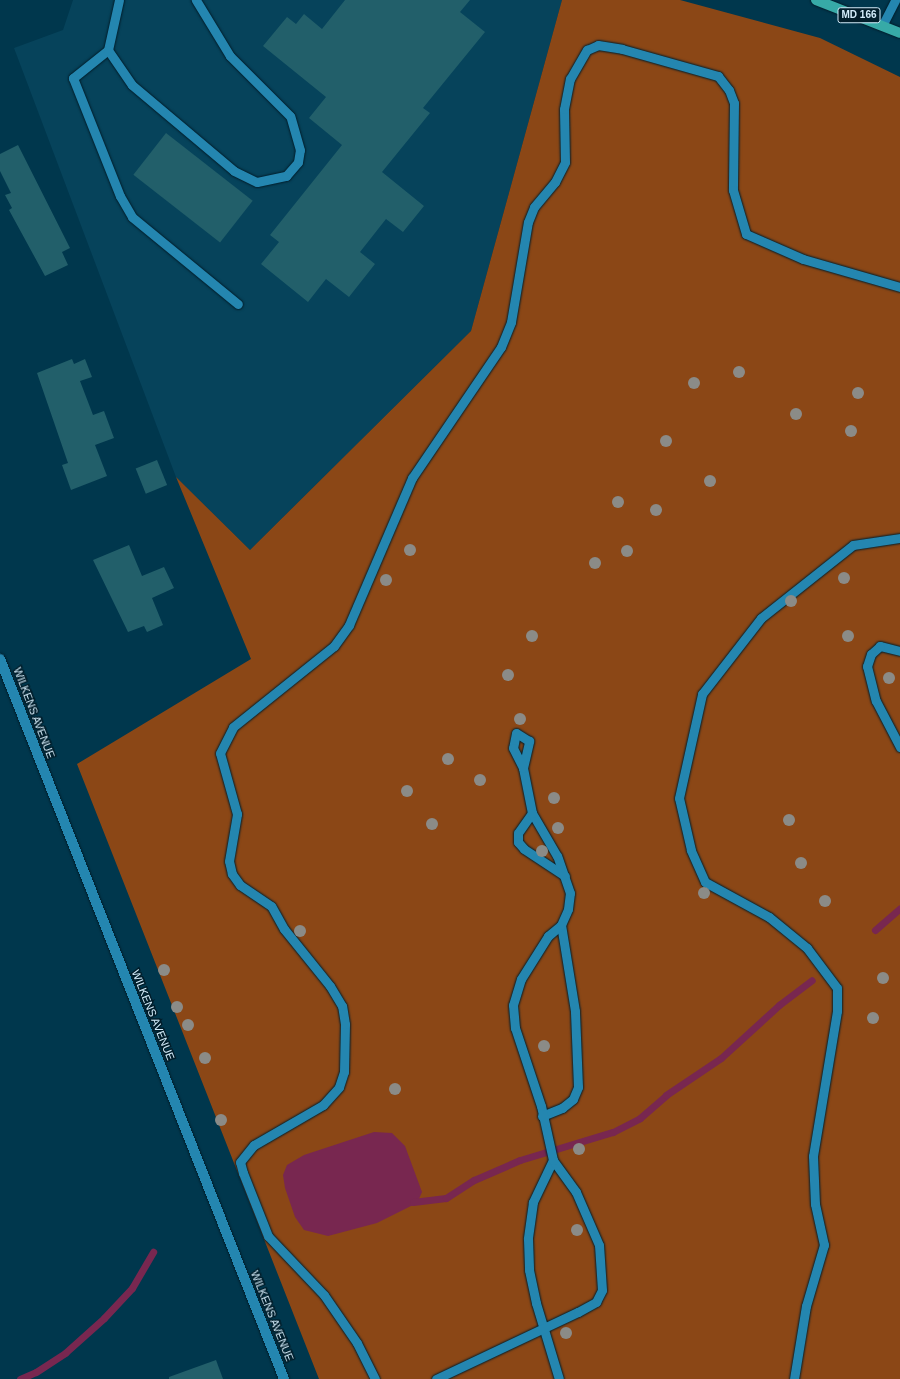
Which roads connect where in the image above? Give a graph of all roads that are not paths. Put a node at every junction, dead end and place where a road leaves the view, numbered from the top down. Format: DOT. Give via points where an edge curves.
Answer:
graph roads {
  1 [pos="119,0"];
  2 [pos="196,0"];
  3 [pos="816,0"];
  4 [pos="895,0"];
  5 [pos="883,24"];
  6 [pos="900,33"];
  7 [pos="108,50"];
  8 [pos="900,287"];
  9 [pos="238,304"];
  10 [pos="900,538"];
  11 [pos="900,651"];
  12 [pos="0,659"];
  13 [pos="900,747"];
  14 [pos="523,768"];
  15 [pos="532,813"];
  16 [pos="565,876"];
  17 [pos="561,925"];
  18 [pos="542,1116"];
  19 [pos="553,1160"];
  20 [pos="543,1329"];
  21 [pos="284,1379"];
  22 [pos="375,1379"];
  23 [pos="436,1379"];
  24 [pos="559,1379"];
  25 [pos="794,1379"];
  1 -- 7 [label="lane"];
  2 -- 7 [label="lane" via="230,56 290,116 300,150 298,162 286,176 257,182 234,171 132,85"];
  3 -- 5 [label="main road, MD 166"];
  4 -- 5 [label="lane"];
  5 -- 6 [label="main road, MD 166"];
  7 -- 9 [label="lane" via="73,78 120,196 132,217"];
  8 -- 22 [label="lane" via="803,259 746,234 733,190 734,103 729,90 718,76 622,49 598,45 587,50 570,79 564,109 565,162 555,182 534,207 528,222 511,322 501,347 412,478 349,625 334,646 273,692 233,727 220,753 237,814 228,861 232,874 240,885 271,906 284,929 330,986 342,1006 345,1024 344,1072 338,1087 323,1105 254,1145 240,1162 268,1236 324,1295 357,1343"];
  10 -- 25 [label="lane" via="853,546 761,618 702,694 679,798 691,850 705,882 768,917 807,948 837,988 837,1011 812,1156 815,1204 824,1245 806,1306"];
  11 -- 13 [label="lane" via="880,646 871,654 867,666 876,701"];
  12 -- 21 [label="main road, WILKENS AVENUE"];
  14 -- 15 [label="lane"];
  15 -- 16 [label="lane" via="557,856"];
  15 -- 16 [label="lane" via="518,832 518,842"];
  16 -- 17 [label="lane" via="570,893 568,909"];
  17 -- 18 [label="lane" via="548,936 535,954 521,979 514,1005 514,1028"];
  17 -- 18 [label="lane" via="575,1011 578,1087 573,1099 562,1108"];
  18 -- 19 [label="lane" via="544,1133"];
  19 -- 20 [label="lane" via="529,1217 529,1270"];
  19 -- 20 [label="lane" via="566,1175 589,1215 599,1245 602,1290 596,1302"];
  20 -- 23 [label="lane"];
  20 -- 24 [label="lane"];
}
